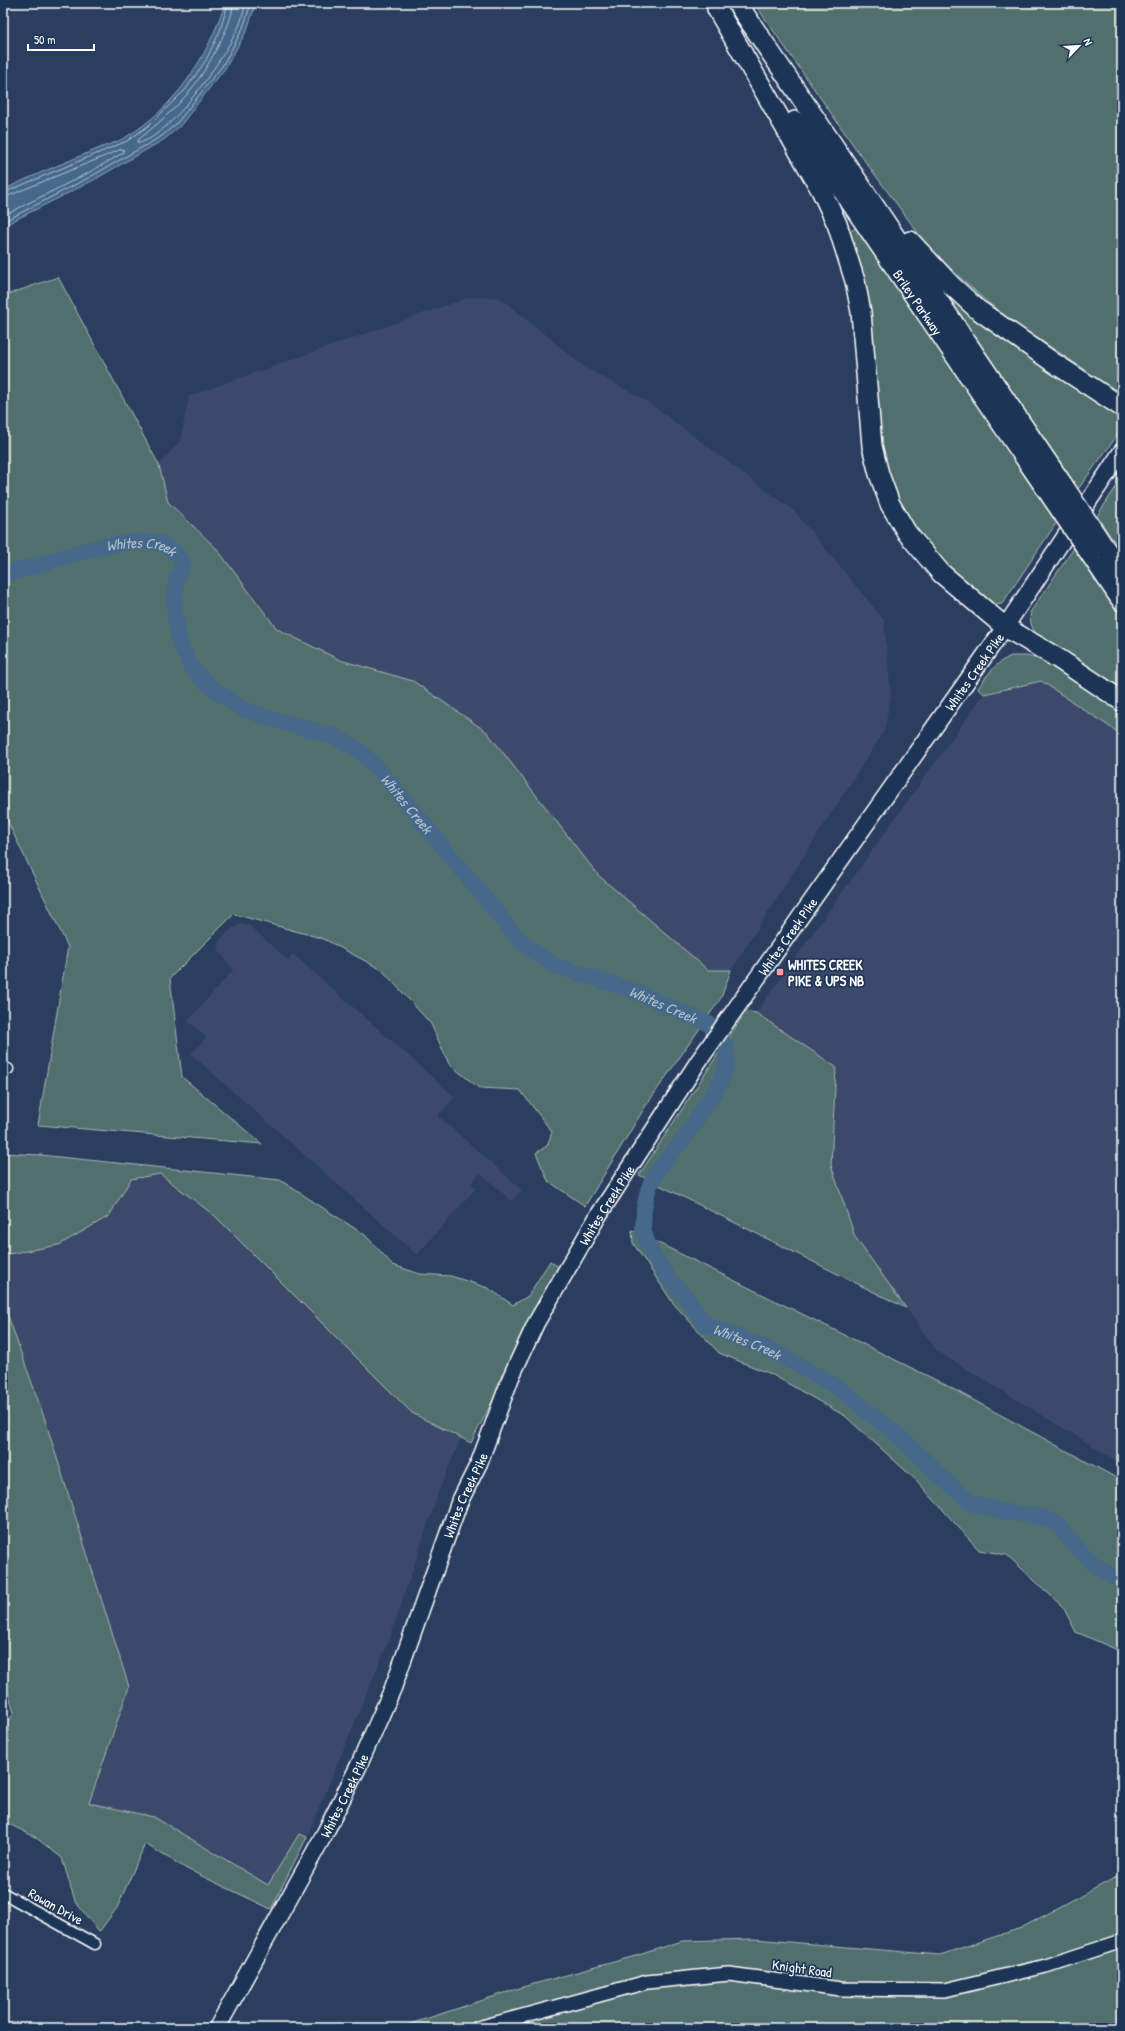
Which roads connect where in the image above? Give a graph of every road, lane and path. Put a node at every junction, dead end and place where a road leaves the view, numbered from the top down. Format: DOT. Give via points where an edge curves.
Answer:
graph roads {
  1 [pos="737,3"];
  2 [pos="715,6"];
  3 [pos="818,122"];
  4 [pos="1122,407"];
  5 [pos="1122,451"];
  6 [pos="1058,492"];
  7 [pos="1100,554"];
  8 [pos="1122,574"];
  9 [pos="1122,601"];
  10 [pos="1005,627"];
  11 [pos="1122,701"];
  12 [pos="3,1893"];
  13 [pos="1122,1941"];
  14 [pos="94,1944"];
  15 [pos="217,2028"];
  16 [pos="478,2028"];
  1 -- 3 [label="highway, Briley Parkway"];
  2 -- 6 [label="highway, Briley Parkway"];
  2 -- 10 [label="highway" via="821,190 837,224 855,281 861,312 872,446 890,504 922,554"];
  3 -- 4 [label="highway" via="863,175 906,235 950,285 984,313"];
  3 -- 6 [label="highway, Briley Parkway"];
  5 -- 10 [label="main road, Whites Creek Pike"];
  6 -- 7 [label="highway, Briley Parkway, bridge"];
  7 -- 8 [label="highway, Briley Parkway"];
  7 -- 9 [label="highway, Briley Parkway"];
  10 -- 11 [label="highway"];
  10 -- 15 [label="main road, Whites Creek Pike" via="698,1062 594,1221 536,1323 511,1377 479,1463 459,1503 393,1688 358,1767 325,1834"];
  12 -- 14 [label="street, Rowan Drive"];
  13 -- 16 [label="street, Knight Road" via="1046,1966 945,1990 841,1989 730,1974 647,1982"];
}
